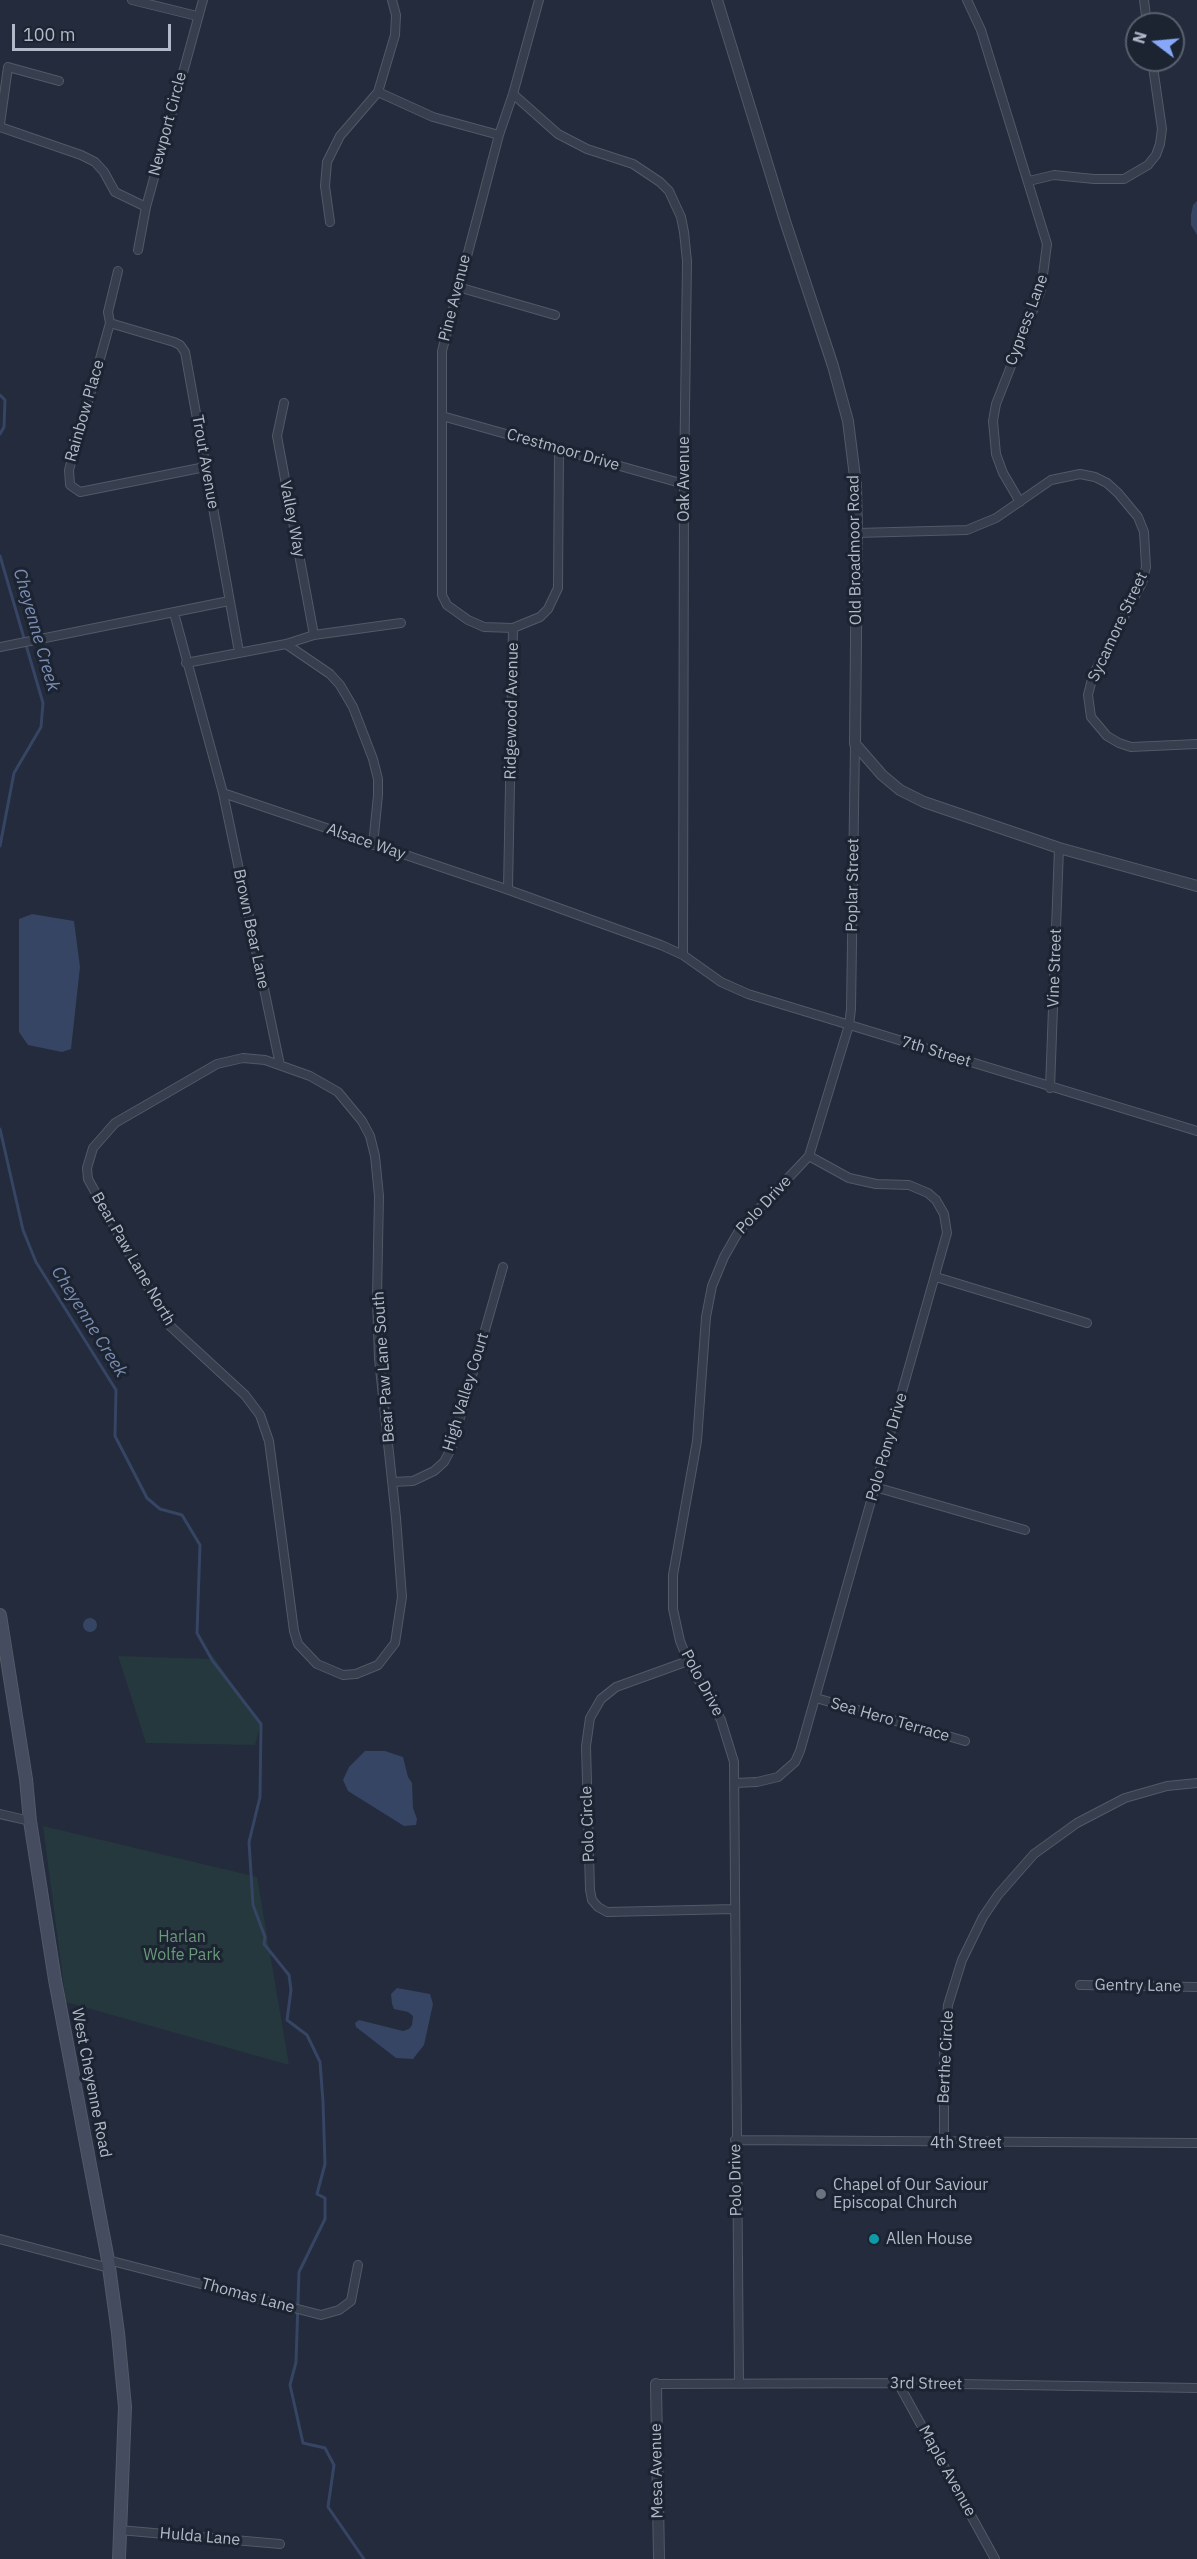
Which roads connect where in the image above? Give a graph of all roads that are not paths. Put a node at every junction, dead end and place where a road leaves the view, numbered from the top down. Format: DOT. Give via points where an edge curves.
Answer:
graph roads {
  1 [pos="132,0"];
  2 [pos="203,0"];
  3 [pos="392,0"];
  4 [pos="538,0"];
  5 [pos="717,0"];
  6 [pos="965,0"];
  7 [pos="197,16"];
  8 [pos="1154,72"];
  9 [pos="58,81"];
  10 [pos="378,92"];
  11 [pos="513,94"];
  12 [pos="0,126"];
  13 [pos="499,135"];
  14 [pos="1029,181"];
  15 [pos="147,207"];
  16 [pos="330,222"];
  17 [pos="138,250"];
  18 [pos="118,271"];
  19 [pos="458,287"];
  20 [pos="555,315"];
  21 [pos="110,323"];
  22 [pos="284,404"];
  23 [pos="442,416"];
  24 [pos="559,449"];
  25 [pos="205,467"];
  26 [pos="684,484"];
  27 [pos="1020,502"];
  28 [pos="857,533"];
  29 [pos="229,601"];
  30 [pos="174,613"];
  31 [pos="400,623"];
  32 [pos="513,628"];
  33 [pos="314,635"];
  34 [pos="286,644"];
  35 [pos="0,647"];
  36 [pos="239,652"];
  37 [pos="186,663"];
  38 [pos="855,744"];
  39 [pos="1197,744"];
  40 [pos="223,793"];
  41 [pos="372,845"];
  42 [pos="1059,848"];
  43 [pos="1197,886"];
  44 [pos="508,889"];
  45 [pos="683,955"];
  46 [pos="849,1026"];
  47 [pos="280,1065"];
  48 [pos="1050,1088"];
  49 [pos="1197,1131"];
  50 [pos="809,1156"];
  51 [pos="503,1267"];
  52 [pos="936,1277"];
  53 [pos="1087,1323"];
  54 [pos="393,1482"];
  55 [pos="875,1487"];
  56 [pos="1025,1530"];
  57 [pos="0,1616"];
  58 [pos="2,1640"];
  59 [pos="688,1661"];
  60 [pos="369,1671"];
  61 [pos="816,1698"];
  62 [pos="965,1741"];
  63 [pos="735,1783"];
  64 [pos="1197,1783"];
  65 [pos="0,1814"];
  66 [pos="30,1821"];
  67 [pos="735,1910"];
  68 [pos="1080,1985"];
  69 [pos="1197,1987"];
  70 [pos="735,2140"];
  71 [pos="944,2143"];
  72 [pos="1197,2143"];
  73 [pos="0,2239"];
  74 [pos="108,2264"];
  75 [pos="358,2265"];
  76 [pos="898,2383"];
  77 [pos="656,2384"];
  78 [pos="739,2384"];
  79 [pos="1197,2388"];
  80 [pos="119,2530"];
  81 [pos="280,2544"];
  82 [pos="118,2559"];
  83 [pos="659,2559"];
  84 [pos="995,2559"];
  1 -- 7 [label="street"];
  2 -- 7 [label="street, Newport Circle"];
  3 -- 10 [label="street" via="396,15 394,35"];
  4 -- 11 [label="street, Pine Avenue"];
  5 -- 28 [label="street, Old Broadmoor Road" via="848,421"];
  6 -- 14 [label="street, Cypress Lane" via="981,30"];
  7 -- 15 [label="street, Newport Circle"];
  8 -- 14 [label="street" via="1162,129 1156,155 1148,165 1125,179 1054,175"];
  9 -- 12 [label="street" via="8,67"];
  10 -- 13 [label="street" via="433,117"];
  10 -- 16 [label="street" via="330,153 325,173"];
  11 -- 13 [label="street, Pine Avenue"];
  11 -- 26 [label="street, Oak Avenue" via="558,134 646,172 669,190 681,217 687,261"];
  12 -- 15 [label="street" via="95,162 115,192"];
  13 -- 19 [label="street, Pine Avenue"];
  14 -- 27 [label="street, Cypress Lane" via="1047,244 1045,275 993,421 996,454"];
  15 -- 17 [label="street, Newport Circle"];
  18 -- 21 [label="street, Rainbow Place" via="108,312"];
  19 -- 20 [label="street"];
  19 -- 23 [label="street, Pine Avenue" via="442,351"];
  21 -- 25 [label="street, Trout Avenue" via="180,345 185,352"];
  21 -- 25 [label="street, Rainbow Place" via="69,470 70,484 80,492"];
  22 -- 33 [label="street, Valley Way" via="277,436"];
  23 -- 24 [label="street, Crestmoor Drive"];
  23 -- 32 [label="street, Pine Avenue" via="442,595 447,606 468,620 484,627"];
  24 -- 26 [label="street, Crestmoor Drive"];
  24 -- 32 [label="street, Ridgewood Avenue" via="558,588 540,617"];
  25 -- 29 [label="street, Trout Avenue"];
  26 -- 45 [label="street, Oak Avenue"];
  27 -- 28 [label="street, Sycamore Street" via="967,530"];
  27 -- 39 [label="street, Sycamore Street" via="1051,480 1080,474 1107,483 1130,505 1144,532 1146,567 1142,583 1093,675 1088,695 1091,717 1107,736 1131,747"];
  28 -- 38 [label="street, Old Broadmoor Road"];
  29 -- 30 [label="street"];
  29 -- 36 [label="street, Trout Avenue"];
  30 -- 35 [label="street"];
  30 -- 37 [label="street"];
  31 -- 33 [label="street"];
  32 -- 44 [label="street, Ridgewood Avenue"];
  33 -- 34 [label="street"];
  34 -- 36 [label="street"];
  34 -- 41 [label="street" via="330,674 353,707 378,779"];
  36 -- 37 [label="street"];
  37 -- 40 [label="street"];
  38 -- 42 [label="street" via="900,790 948,812"];
  38 -- 46 [label="street, Poplar Street"];
  40 -- 41 [label="street, Alsace Way"];
  40 -- 47 [label="street, Brown Bear Lane"];
  41 -- 44 [label="street, Alsace Way"];
  42 -- 43 [label="street"];
  42 -- 48 [label="street, Vine Street"];
  44 -- 45 [label="street, Alsace Way"];
  45 -- 46 [label="street, 7th Street" via="721,982 748,994"];
  46 -- 48 [label="street, 7th Street"];
  46 -- 50 [label="street, Polo Drive"];
  47 -- 54 [label="street, Bear Paw Lane South" via="338,1092 370,1136 379,1196 377,1298"];
  47 -- 60 [label="street, Bear Paw Lane North" via="254,1058 217,1064 115,1123 93,1148 88,1179 169,1325 245,1395 260,1415 269,1441 298,1644 317,1664 331,1671 343,1675"];
  48 -- 49 [label="street, 7th Street"];
  50 -- 52 [label="street, Polo Pony Drive" via="849,1178 909,1185 936,1200 944,1214 947,1233"];
  50 -- 59 [label="street, Polo Drive" via="740,1229 712,1286 697,1441 673,1575 676,1624"];
  51 -- 54 [label="street, High Valley Court" via="451,1449 434,1472 413,1481"];
  52 -- 53 [label="street"];
  52 -- 55 [label="street, Polo Pony Drive"];
  54 -- 60 [label="street, Bear Paw Lane South" via="401,1580 399,1623 391,1649"];
  55 -- 56 [label="street"];
  55 -- 61 [label="street, Polo Pony Drive"];
  57 -- 58 [label="main road, West Cheyenne Road"];
  58 -- 66 [label="main road, West Cheyenne Road"];
  59 -- 63 [label="street, Polo Drive" via="722,1720 732,1750"];
  59 -- 67 [label="street, Polo Circle" via="616,1687 601,1699 590,1718 586,1746 590,1890 598,1907 607,1912"];
  61 -- 62 [label="street, Sea Hero Terrace"];
  61 -- 63 [label="street, Polo Pony Drive" via="795,1762 778,1777"];
  63 -- 67 [label="street, Polo Drive"];
  64 -- 71 [label="street, Berthe Circle" via="1167,1786 1125,1798 1077,1823 1034,1854 998,1895 962,1960 948,2005"];
  65 -- 66 [label="street"];
  66 -- 74 [label="main road, West Cheyenne Road" via="58,1999"];
  67 -- 70 [label="street, Polo Drive"];
  68 -- 69 [label="street, Gentry Lane"];
  70 -- 71 [label="street, 4th Street"];
  70 -- 78 [label="street, Polo Drive"];
  71 -- 72 [label="street, 4th Street"];
  73 -- 74 [label="street, Thomas Lane"];
  74 -- 75 [label="street, Thomas Lane" via="321,2315 339,2310 351,2301"];
  74 -- 80 [label="main road, West Cheyenne Road" via="125,2408"];
  76 -- 78 [label="street, 3rd Street"];
  76 -- 79 [label="street, 3rd Street"];
  76 -- 84 [label="street, Maple Avenue"];
  77 -- 78 [label="street, 3rd Street"];
  77 -- 83 [label="street, Mesa Avenue"];
  80 -- 81 [label="street, Hulda Lane"];
  80 -- 82 [label="main road, West Cheyenne Road"];
}
